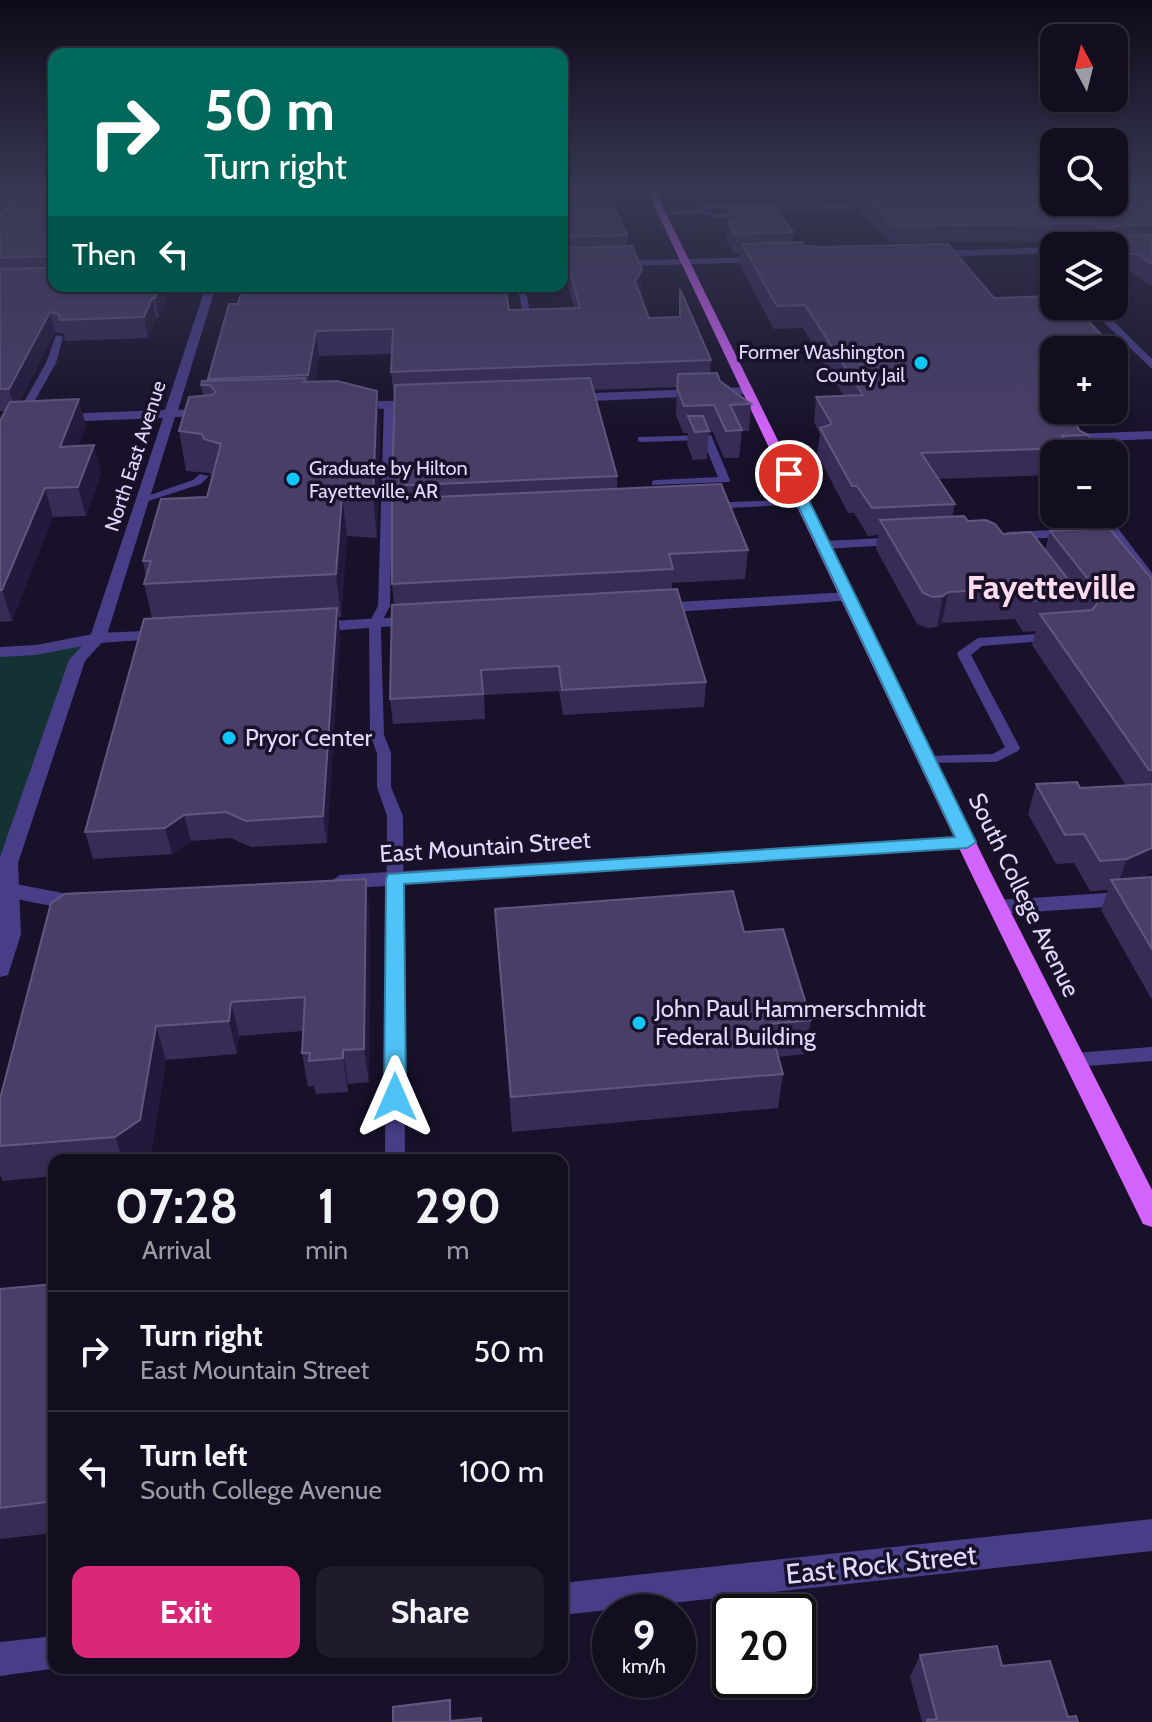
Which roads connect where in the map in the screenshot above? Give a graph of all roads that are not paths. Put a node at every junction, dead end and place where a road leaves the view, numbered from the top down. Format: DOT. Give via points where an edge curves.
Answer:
graph roads {
  1 [pos="688,271"];
  2 [pos="209,292"];
  3 [pos="522,292"];
  4 [pos="1106,320"];
  5 [pos="529,322"];
  6 [pos="59,337"];
  7 [pos="1152,366"];
  8 [pos="749,391"];
  9 [pos="549,399"];
  10 [pos="437,403"];
  11 [pos="389,405"];
  12 [pos="343,407"];
  13 [pos="222,411"];
  14 [pos="170,413"];
  15 [pos="50,418"];
  16 [pos="19,419"];
  17 [pos="34,419"];
  18 [pos="0,420"];
  19 [pos="1152,435"];
  20 [pos="642,439"];
  21 [pos="1076,440"];
  22 [pos="204,476"];
  23 [pos="656,483"];
  24 [pos="142,500"];
  25 [pos="803,502"];
  26 [pos="699,507"];
  27 [pos="402,521"];
  28 [pos="386,522"];
  29 [pos="1109,528"];
  30 [pos="1111,531"];
  31 [pos="919,540"];
  32 [pos="1012,540"];
  33 [pos="824,545"];
  34 [pos="1145,564"];
  35 [pos="1152,583"];
  36 [pos="850,597"];
  37 [pos="642,609"];
  38 [pos="438,620"];
  39 [pos="375,623"];
  40 [pos="299,627"];
  41 [pos="177,634"];
  42 [pos="1064,636"];
  43 [pos="98,638"];
  44 [pos="0,652"];
  45 [pos="927,760"];
  46 [pos="967,842"];
  47 [pos="1152,878"];
  48 [pos="395,879"];
  49 [pos="317,884"];
  50 [pos="4,888"];
  51 [pos="1152,897"];
  52 [pos="101,898"];
  53 [pos="1118,899"];
  54 [pos="999,907"];
  55 [pos="0,969"];
  56 [pos="1152,1054"];
  57 [pos="1074,1060"];
  58 [pos="395,1154"];
  59 [pos="1152,1216"];
  60 [pos="1152,1535"];
  61 [pos="568,1598"];
  62 [pos="48,1654"];
  63 [pos="0,1659"];
  1 -- 8 [label="main road, South College Avenue"];
  2 -- 14 [label="street, North East Avenue"];
  3 -- 5 [label="lane"];
  4 -- 7 [label="street"];
  6 -- 16 [label="lane" via="51,363"];
  8 -- 9 [label="street"];
  8 -- 25 [label="main road, South College Avenue"];
  10 -- 11 [label="street"];
  11 -- 12 [label="street"];
  11 -- 28 [label="lane"];
  13 -- 14 [label="street"];
  14 -- 15 [label="street"];
  14 -- 24 [label="street, North East Avenue" via="170,430"];
  16 -- 17 [label="street"];
  16 -- 18 [label="street"];
  19 -- 21 [label="street"];
  20 -- 23 [label="lane" via="707,437 725,480"];
  22 -- 24 [label="lane"];
  24 -- 43 [label="street, North East Avenue"];
  25 -- 26 [label="lane"];
  25 -- 33 [label="main road, South College Avenue"];
  27 -- 28 [label="lane"];
  28 -- 39 [label="lane" via="384,606"];
  29 -- 30 [label="street"];
  30 -- 32 [label="street"];
  30 -- 34 [label="street"];
  31 -- 33 [label="street"];
  33 -- 36 [label="main road, South College Avenue"];
  34 -- 35 [label="street"];
  36 -- 37 [label="street"];
  36 -- 45 [label="main road, South College Avenue"];
  38 -- 39 [label="street"];
  39 -- 40 [label="street"];
  39 -- 48 [label="lane" via="377,735 384,753 384,787 395,816"];
  41 -- 43 [label="street"];
  42 -- 45 [label="lane" via="978,642 964,654 1013,748 996,758"];
  43 -- 44 [label="street"];
  43 -- 50 [label="street" via="77,660 8,861"];
  45 -- 46 [label="main road, South College Avenue"];
  46 -- 48 [label="street, East Mountain Street"];
  46 -- 54 [label="main road, South College Avenue"];
  47 -- 53 [label="lane"];
  48 -- 49 [label="street, East Mountain Street"];
  48 -- 58 [label="lane"];
  50 -- 52 [label="street" via="63,900"];
  50 -- 55 [label="street" via="10,934"];
  51 -- 53 [label="street"];
  53 -- 54 [label="street"];
  54 -- 57 [label="main road, South College Avenue"];
  56 -- 57 [label="lane"];
  57 -- 59 [label="main road, South College Avenue"];
  60 -- 61 [label="street, East Rock Street"];
  62 -- 63 [label="street"];
}
